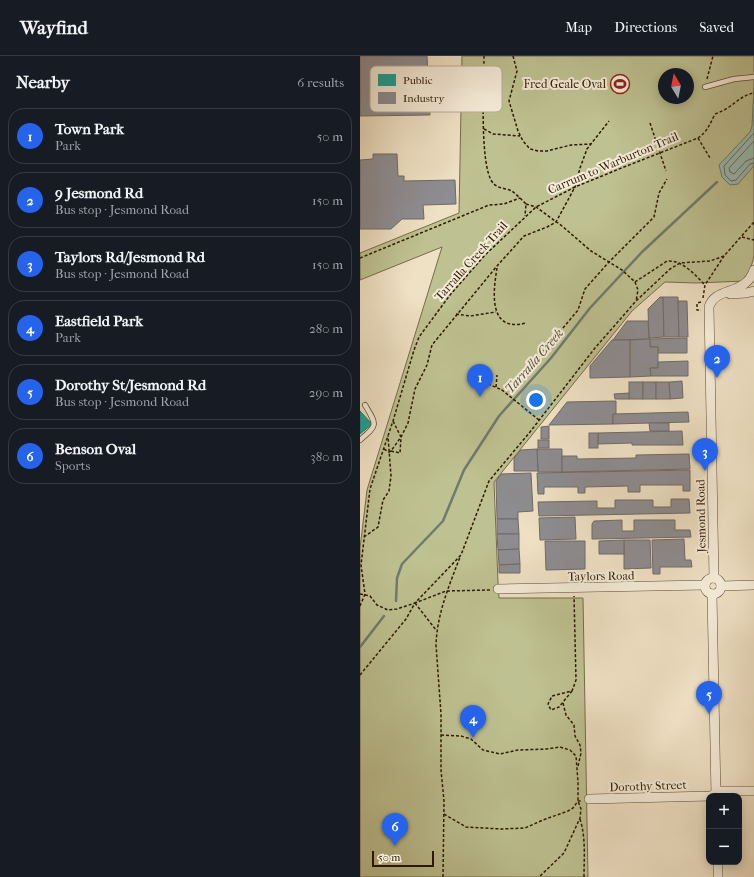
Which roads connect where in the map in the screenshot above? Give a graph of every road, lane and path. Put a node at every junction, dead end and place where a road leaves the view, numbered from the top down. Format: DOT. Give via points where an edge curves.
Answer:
graph roads {
  1 [pos="513,56"];
  2 [pos="713,56"];
  3 [pos="754,77"];
  4 [pos="705,87"];
  5 [pos="754,93"];
  6 [pos="484,112"];
  7 [pos="609,121"];
  8 [pos="650,123"];
  9 [pos="484,129"];
  10 [pos="520,136"];
  11 [pos="698,138"];
  12 [pos="591,144"];
  13 [pos="660,152"];
  14 [pos="710,158"];
  15 [pos="666,172"];
  16 [pos="667,179"];
  17 [pos="575,187"];
  18 [pos="520,198"];
  19 [pos="526,204"];
  20 [pos="536,207"];
  21 [pos="525,216"];
  22 [pos="556,222"];
  23 [pos="754,222"];
  24 [pos="742,237"];
  25 [pos="754,240"];
  26 [pos="724,256"];
  27 [pos="360,258"];
  28 [pos="608,262"];
  29 [pos="680,263"];
  30 [pos="497,266"];
  31 [pos="754,270"];
  32 [pos="635,282"];
  33 [pos="705,284"];
  34 [pos="754,290"];
  35 [pos="723,294"];
  36 [pos="636,301"];
  37 [pos="709,310"];
  38 [pos="496,312"];
  39 [pos="456,314"];
  40 [pos="526,322"];
  41 [pos="481,371"];
  42 [pos="497,375"];
  43 [pos="496,388"];
  44 [pos="502,390"];
  45 [pos="365,405"];
  46 [pos="539,420"];
  47 [pos="393,421"];
  48 [pos="388,435"];
  49 [pos="401,436"];
  50 [pos="360,440"];
  51 [pos="383,448"];
  52 [pos="390,452"];
  53 [pos="364,536"];
  54 [pos="461,555"];
  55 [pos="714,578"];
  56 [pos="705,585"];
  57 [pos="754,585"];
  58 [pos="721,586"];
  59 [pos="498,589"];
  60 [pos="573,589"];
  61 [pos="446,592"];
  62 [pos="360,594"];
  63 [pos="365,594"];
  64 [pos="712,594"];
  65 [pos="415,603"];
  66 [pos="360,606"];
  67 [pos="437,631"];
  68 [pos="360,675"];
  69 [pos="572,691"];
  70 [pos="563,702"];
  71 [pos="441,735"];
  72 [pos="578,768"];
  73 [pos="754,791"];
  74 [pos="716,793"];
  75 [pos="718,793"];
  76 [pos="706,796"];
  77 [pos="589,799"];
  78 [pos="578,802"];
  79 [pos="443,814"];
  80 [pos="580,818"];
  81 [pos="718,865"];
  82 [pos="443,877"];
  83 [pos="539,877"];
  84 [pos="584,877"];
  85 [pos="718,877"];
  1 -- 10 [label="path" via="517,71 509,101"];
  2 -- 4 [label="path"];
  3 -- 4 [label="lane" via="734,79"];
  5 -- 11 [label="path" via="738,99 725,110 715,114 705,134"];
  6 -- 9 [label="path"];
  7 -- 12 [label="path"];
  8 -- 13 [label="path"];
  9 -- 10 [label="path" via="493,134"];
  9 -- 18 [label="path" via="486,167 489,176 497,186 512,191"];
  10 -- 12 [label="path" via="530,149 538,151"];
  11 -- 13 [label="path, Carrum to Warburton Trail"];
  11 -- 14 [label="path"];
  12 -- 17 [label="path" via="587,149"];
  13 -- 15 [label="path"];
  13 -- 17 [label="path, Carrum to Warburton Trail"];
  16 -- 28 [label="path" via="659,193 654,217"];
  17 -- 20 [label="path, Carrum to Warburton Trail"];
  17 -- 22 [label="path"];
  18 -- 19 [label="path"];
  18 -- 27 [label="path" via="504,204 489,205"];
  19 -- 20 [label="path"];
  19 -- 21 [label="path"];
  20 -- 21 [label="path, Carrum to Warburton Trail"];
  20 -- 22 [label="path"];
  21 -- 47 [label="path, Tarralla Creek Trail" via="450,295 419,337"];
  22 -- 28 [label="path"];
  22 -- 30 [label="path" via="524,236"];
  23 -- 24 [label="path"];
  24 -- 25 [label="path"];
  24 -- 26 [label="path"];
  26 -- 29 [label="path" via="710,261"];
  26 -- 33 [label="path"];
  28 -- 32 [label="path"];
  28 -- 44 [label="path" via="585,289 578,310 528,370"];
  29 -- 32 [label="path" via="667,261"];
  29 -- 33 [label="path"];
  29 -- 36 [label="path"];
  30 -- 38 [label="path" via="494,286"];
  30 -- 39 [label="path"];
  31 -- 35 [label="street" via="750,280 744,285"];
  32 -- 36 [label="path" via="638,290"];
  33 -- 37 [label="path" via="702,301 697,303 697,310"];
  34 -- 35 [label="street"];
  35 -- 37 [label="street" via="713,299"];
  36 -- 46 [label="path" via="595,348"];
  37 -- 55 [label="street, Jesmond Road"];
  38 -- 39 [label="path" via="470,316"];
  38 -- 40 [label="path" via="502,322 517,325"];
  39 -- 49 [label="path" via="432,345 427,365 415,389 408,423"];
  41 -- 43 [label="path" via="474,375"];
  42 -- 43 [label="path"];
  43 -- 44 [label="path"];
  44 -- 46 [label="path"];
  45 -- 50 [label="lane" via="374,424 373,429"];
  46 -- 54 [label="path" via="489,481"];
  47 -- 48 [label="path, Tarralla Creek Trail"];
  47 -- 49 [label="path"];
  48 -- 51 [label="path, Tarralla Creek Trail"];
  48 -- 52 [label="path"];
  49 -- 52 [label="path"];
  49 -- 52 [label="path" via="400,453"];
  51 -- 52 [label="path"];
  51 -- 53 [label="path, Tarralla Creek Trail" via="370,489"];
  52 -- 53 [label="path" via="389,491 383,500 378,527"];
  53 -- 63 [label="path, Tarralla Creek Trail" via="361,565"];
  54 -- 61 [label="path"];
  54 -- 65 [label="path"];
  55 -- 56 [label="street" via="709,579"];
  55 -- 58 [label="street"];
  56 -- 60 [label="street, Taylors Road"];
  56 -- 64 [label="street" via="706,590"];
  57 -- 58 [label="street"];
  58 -- 64 [label="street" via="719,592"];
  59 -- 60 [label="street, Taylors Road"];
  59 -- 61 [label="path"];
  60 -- 69 [label="path" via="576,680"];
  61 -- 65 [label="path"];
  61 -- 67 [label="path"];
  62 -- 63 [label="path"];
  63 -- 65 [label="path" via="377,605 388,610 397,610"];
  63 -- 66 [label="path"];
  64 -- 74 [label="street"];
  65 -- 67 [label="path"];
  65 -- 68 [label="path" via="406,619"];
  67 -- 71 [label="path"];
  69 -- 70 [label="path"];
  69 -- 70 [label="path" via="552,696 548,704 552,710"];
  70 -- 72 [label="path" via="566,715 574,725 575,736 580,744"];
  71 -- 72 [label="path" via="471,739 483,750 500,754 560,747 570,750 576,756"];
  71 -- 79 [label="path"];
  72 -- 78 [label="path"];
  73 -- 75 [label="street, Dorothy Street"];
  76 -- 77 [label="street, Dorothy Street"];
  77 -- 78 [label="path"];
  78 -- 79 [label="path" via="568,811 525,828 466,827"];
  78 -- 80 [label="path" via="581,809"];
  79 -- 82 [label="path"];
  80 -- 83 [label="path" via="564,853"];
  80 -- 84 [label="path" via="585,848"];
  81 -- 85 [label="street"];
}
